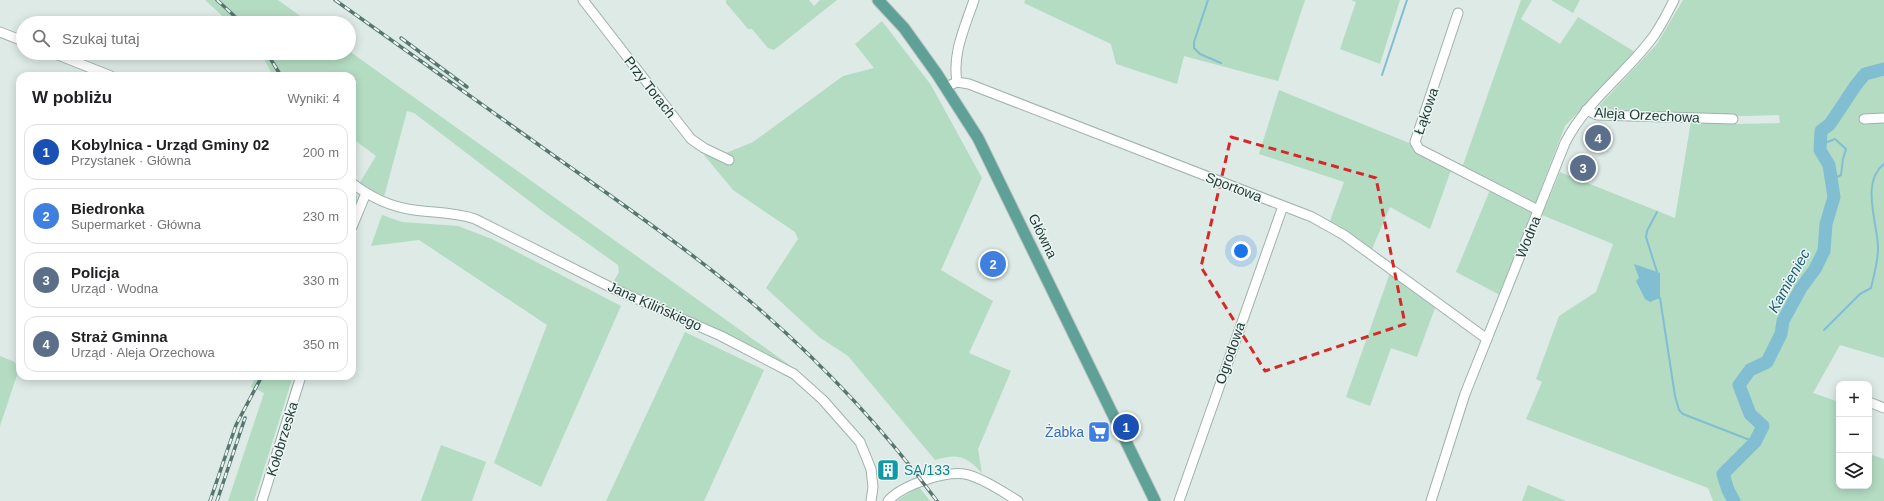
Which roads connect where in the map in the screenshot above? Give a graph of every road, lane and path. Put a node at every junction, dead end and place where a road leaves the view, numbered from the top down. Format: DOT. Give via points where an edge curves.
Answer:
graph roads {
  1 [pos="583,0"];
  2 [pos="878,0"];
  3 [pos="974,0"];
  4 [pos="1674,0"];
  5 [pos="1458,12"];
  6 [pos="0,32"];
  7 [pos="16,38"];
  8 [pos="71,60"];
  9 [pos="101,72"];
  10 [pos="957,82"];
  11 [pos="946,87"];
  12 [pos="1586,110"];
  13 [pos="1884,118"];
  14 [pos="1733,119"];
  15 [pos="1864,119"];
  16 [pos="729,160"];
  17 [pos="356,186"];
  18 [pos="366,193"];
  19 [pos="1283,206"];
  20 [pos="1538,210"];
  21 [pos="356,217"];
  22 [pos="1487,339"];
  23 [pos="300,380"];
  24 [pos="1872,403"];
  25 [pos="1884,408"];
  26 [pos="262,501"];
  27 [pos="871,501"];
  28 [pos="888,501"];
  29 [pos="1018,501"];
  30 [pos="1155,501"];
  31 [pos="1178,501"];
  32 [pos="1431,501"];
  1 -- 16 [label="street, Przy Torach" via="691,139"];
  2 -- 11 [label="main road, Główna" via="904,28"];
  3 -- 10 [label="street" via="955,55"];
  4 -- 12 [label="street, Wodna" via="1653,37"];
  5 -- 20 [label="street, Łąkowa" via="1415,142 1419,149"];
  6 -- 7 [label="street"];
  8 -- 9 [label="street"];
  10 -- 11 [label="street"];
  10 -- 19 [label="street, Sportowa" via="968,84"];
  11 -- 30 [label="main road, Główna" via="978,138"];
  12 -- 14 [label="street, Aleja Orzechowa" via="1597,115"];
  12 -- 20 [label="street, Wodna" via="1568,137"];
  13 -- 15 [label="street"];
  17 -- 18 [label="street, Jana Kilińskiego"];
  18 -- 21 [label="street"];
  18 -- 27 [label="street, Jana Kilińskiego" via="402,208 456,214 475,219 606,285 784,367 813,389 860,442 871,469"];
  19 -- 22 [label="street, Sportowa" via="1312,217 1344,235"];
  19 -- 31 [label="street, Ogrodowa"];
  20 -- 22 [label="street, Wodna"];
  22 -- 32 [label="street, Wodna" via="1453,428"];
  23 -- 26 [label="street, Kołobrzeska"];
  24 -- 25 [label="street"];
  28 -- 29 [label="street" via="898,492 915,484 962,474 975,477"];
}
